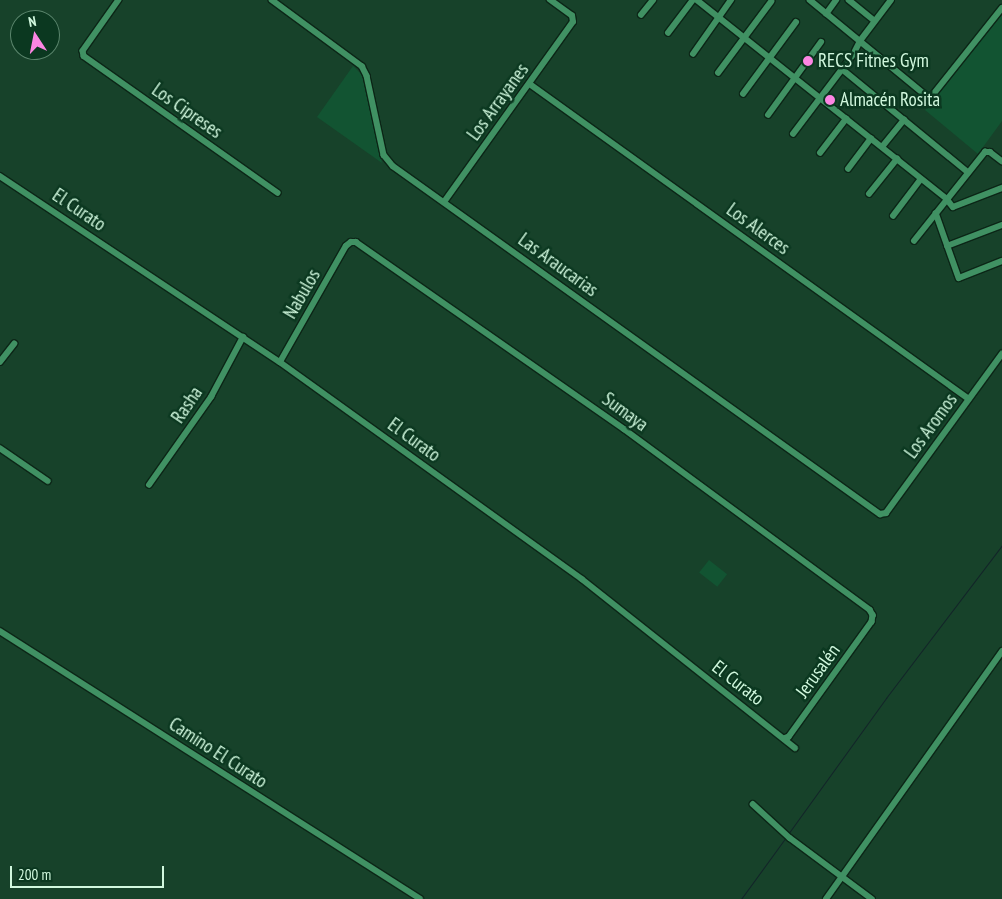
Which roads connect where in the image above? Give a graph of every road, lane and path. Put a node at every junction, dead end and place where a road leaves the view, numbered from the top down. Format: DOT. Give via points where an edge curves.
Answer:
graph roads {
  1 [pos="119,0"];
  2 [pos="272,0"];
  3 [pos="550,0"];
  4 [pos="653,0"];
  5 [pos="695,0"];
  6 [pos="731,0"];
  7 [pos="810,0"];
  8 [pos="836,0"];
  9 [pos="850,0"];
  10 [pos="890,0"];
  11 [pos="771,2"];
  12 [pos="1002,8"];
  13 [pos="826,14"];
  14 [pos="641,15"];
  15 [pos="719,18"];
  16 [pos="875,21"];
  17 [pos="796,22"];
  18 [pos="668,32"];
  19 [pos="744,38"];
  20 [pos="860,41"];
  21 [pos="821,42"];
  22 [pos="693,54"];
  23 [pos="770,58"];
  24 [pos="842,70"];
  25 [pos="718,73"];
  26 [pos="795,78"];
  27 [pos="530,84"];
  28 [pos="743,94"];
  29 [pos="820,98"];
  30 [pos="768,115"];
  31 [pos="846,118"];
  32 [pos="904,120"];
  33 [pos="793,134"];
  34 [pos="871,139"];
  35 [pos="882,147"];
  36 [pos="820,153"];
  37 [pos="896,159"];
  38 [pos="1002,161"];
  39 [pos="848,169"];
  40 [pos="968,172"];
  41 [pos="0,176"];
  42 [pos="921,178"];
  43 [pos="1002,188"];
  44 [pos="278,193"];
  45 [pos="869,194"];
  46 [pos="948,199"];
  47 [pos="444,202"];
  48 [pos="936,214"];
  49 [pos="892,216"];
  50 [pos="1002,225"];
  51 [pos="914,241"];
  52 [pos="351,242"];
  53 [pos="947,246"];
  54 [pos="1002,261"];
  55 [pos="991,265"];
  56 [pos="1002,266"];
  57 [pos="243,337"];
  58 [pos="14,344"];
  59 [pos="1002,354"];
  60 [pos="0,362"];
  61 [pos="280,362"];
  62 [pos="969,399"];
  63 [pos="0,448"];
  64 [pos="48,481"];
  65 [pos="149,485"];
  66 [pos="883,515"];
  67 [pos="873,617"];
  68 [pos="0,632"];
  69 [pos="1002,652"];
  70 [pos="784,739"];
  71 [pos="795,748"];
  72 [pos="753,804"];
  73 [pos="842,877"];
  74 [pos="420,899"];
  75 [pos="826,899"];
  76 [pos="872,899"];
  1 -- 44 [label="street, Los Cipreses" via="83,51 84,56"];
  2 -- 47 [label="street, Las Araucarias" via="359,62 367,76 386,159"];
  3 -- 27 [label="street, Los Arrayanes" via="574,18"];
  4 -- 14 [label="street"];
  5 -- 15 [label="street"];
  5 -- 18 [label="street"];
  6 -- 15 [label="street"];
  7 -- 13 [label="street"];
  8 -- 13 [label="street"];
  9 -- 16 [label="street"];
  10 -- 16 [label="street"];
  11 -- 19 [label="street"];
  12 -- 20 [label="street" via="928,97"];
  13 -- 20 [label="street"];
  15 -- 19 [label="street"];
  15 -- 22 [label="street"];
  16 -- 20 [label="street"];
  17 -- 23 [label="street"];
  19 -- 23 [label="street"];
  19 -- 25 [label="street"];
  20 -- 24 [label="street"];
  21 -- 26 [label="street"];
  23 -- 26 [label="street"];
  23 -- 28 [label="street"];
  24 -- 29 [label="street"];
  24 -- 32 [label="street"];
  26 -- 29 [label="street"];
  26 -- 30 [label="street"];
  27 -- 47 [label="street, Los Arrayanes"];
  27 -- 62 [label="street, Los Alerces"];
  29 -- 31 [label="street"];
  29 -- 33 [label="street"];
  31 -- 34 [label="street"];
  31 -- 36 [label="street"];
  32 -- 35 [label="street"];
  32 -- 40 [label="street"];
  34 -- 35 [label="street"];
  34 -- 39 [label="street"];
  35 -- 37 [label="street"];
  37 -- 42 [label="street"];
  37 -- 45 [label="street"];
  38 -- 40 [label="street" via="988,152"];
  40 -- 46 [label="street"];
  41 -- 57 [label="street, El Curato"];
  42 -- 46 [label="street"];
  42 -- 49 [label="street"];
  43 -- 46 [label="street" via="953,207"];
  46 -- 48 [label="street"];
  47 -- 66 [label="street, Las Araucarias"];
  48 -- 51 [label="street"];
  48 -- 53 [label="street"];
  50 -- 53 [label="street"];
  52 -- 61 [label="street, Nabulos"];
  52 -- 67 [label="street, Sumaya" via="359,243 624,429 870,610"];
  53 -- 55 [label="street" via="959,278"];
  54 -- 55 [label="street"];
  55 -- 56 [label="street"];
  57 -- 61 [label="street, El Curato"];
  57 -- 65 [label="street, Rasha" via="211,397"];
  58 -- 60 [label="street"];
  59 -- 62 [label="street, Los Aromos"];
  61 -- 70 [label="street, El Curato" via="582,578"];
  62 -- 66 [label="street, Los Aromos"];
  63 -- 64 [label="street"];
  67 -- 70 [label="street, Jerusalén" via="789,737"];
  68 -- 74 [label="street, Camino El Curato"];
  69 -- 73 [label="street"];
  70 -- 71 [label="street, El Curato"];
  72 -- 73 [label="street" via="790,838"];
  73 -- 75 [label="street"];
  73 -- 76 [label="street"];
}
